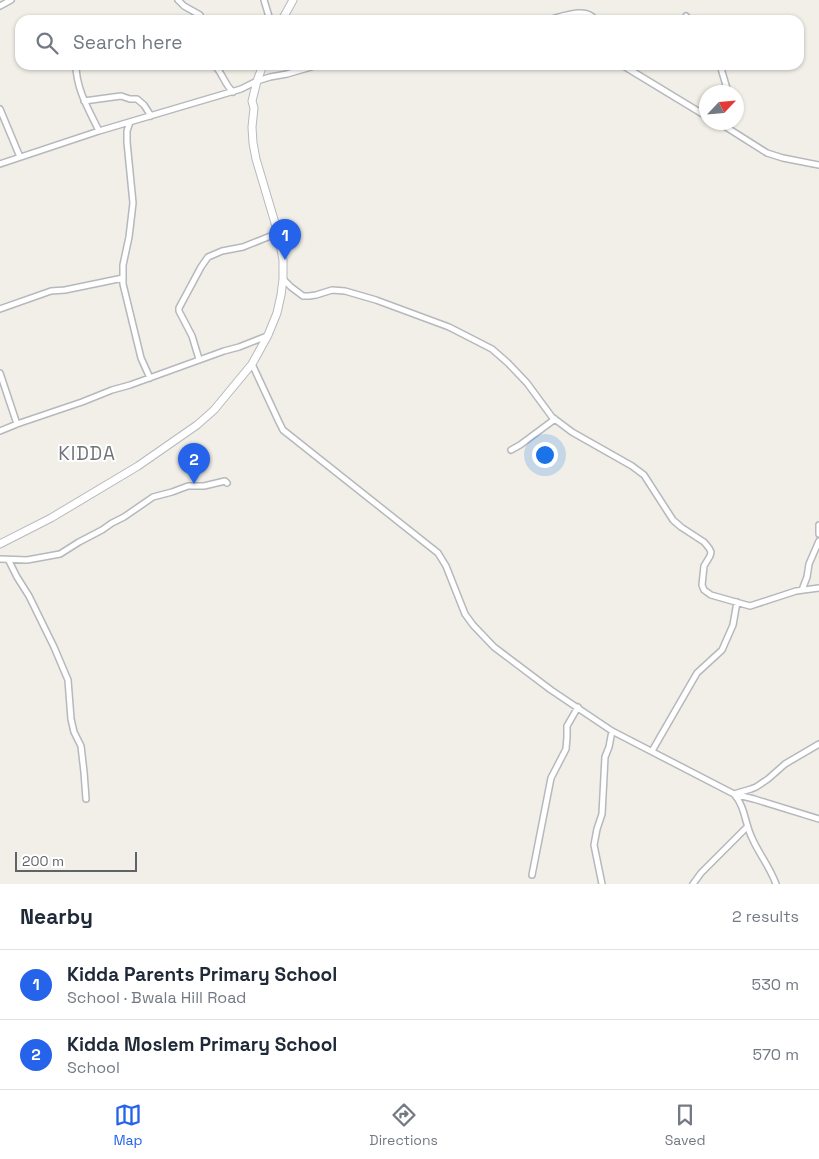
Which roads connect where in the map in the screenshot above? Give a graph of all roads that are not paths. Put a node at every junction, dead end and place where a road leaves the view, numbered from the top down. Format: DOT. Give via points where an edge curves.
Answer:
graph roads {
  1 [pos="11,0"];
  2 [pos="178,0"];
  3 [pos="264,0"];
  4 [pos="293,0"];
  5 [pos="0,6"];
  6 [pos="200,15"];
  7 [pos="268,15"];
  8 [pos="285,15"];
  9 [pos="569,15"];
  10 [pos="591,15"];
  11 [pos="77,70"];
  12 [pos="218,70"];
  13 [pos="261,70"];
  14 [pos="301,70"];
  15 [pos="630,70"];
  16 [pos="721,70"];
  17 [pos="257,80"];
  18 [pos="726,85"];
  19 [pos="233,92"];
  20 [pos="84,101"];
  21 [pos="0,109"];
  22 [pos="699,112"];
  23 [pos="151,116"];
  24 [pos="130,122"];
  25 [pos="731,130"];
  26 [pos="99,131"];
  27 [pos="20,157"];
  28 [pos="0,164"];
  29 [pos="819,165"];
  30 [pos="278,233"];
  31 [pos="123,278"];
  32 [pos="283,279"];
  33 [pos="0,309"];
  34 [pos="268,336"];
  35 [pos="200,360"];
  36 [pos="252,364"];
  37 [pos="0,373"];
  38 [pos="150,378"];
  39 [pos="555,419"];
  40 [pos="17,424"];
  41 [pos="0,431"];
  42 [pos="511,450"];
  43 [pos="227,483"];
  44 [pos="819,525"];
  45 [pos="819,534"];
  46 [pos="819,541"];
  47 [pos="0,544"];
  48 [pos="0,560"];
  49 [pos="9,561"];
  50 [pos="819,588"];
  51 [pos="802,590"];
  52 [pos="736,602"];
  53 [pos="578,707"];
  54 [pos="612,731"];
  55 [pos="819,744"];
  56 [pos="652,750"];
  57 [pos="734,794"];
  58 [pos="86,799"];
  59 [pos="819,819"];
  60 [pos="747,827"];
  61 [pos="532,875"];
  62 [pos="602,884"];
  63 [pos="693,884"];
  64 [pos="776,884"];
  1 -- 5 [label="street"];
  2 -- 6 [label="street"];
  3 -- 7 [label="street"];
  4 -- 8 [label="street"];
  9 -- 10 [label="street" via="581,12"];
  11 -- 20 [label="street"];
  12 -- 19 [label="street"];
  13 -- 17 [label="street"];
  14 -- 17 [label="street"];
  15 -- 22 [label="street"];
  16 -- 18 [label="street"];
  17 -- 19 [label="street"];
  17 -- 30 [label="street" via="252,101 256,160"];
  19 -- 23 [label="street"];
  20 -- 23 [label="street" via="120,96 137,99"];
  20 -- 26 [label="street"];
  21 -- 27 [label="street"];
  23 -- 24 [label="street"];
  24 -- 26 [label="street"];
  24 -- 31 [label="street" via="126,142 132,203"];
  25 -- 29 [label="street" via="767,154"];
  26 -- 27 [label="street"];
  27 -- 28 [label="street"];
  30 -- 32 [label="street"];
  30 -- 35 [label="street" via="244,247 215,253 200,267 179,308"];
  31 -- 33 [label="street" via="51,291"];
  31 -- 38 [label="street" via="142,358"];
  32 -- 34 [label="street" via="277,313"];
  32 -- 39 [label="street" via="303,296 332,290 345,291 449,327 492,349 520,376"];
  34 -- 35 [label="street"];
  34 -- 36 [label="street"];
  35 -- 38 [label="street"];
  36 -- 47 [label="street" via="214,410 197,425 138,466"];
  36 -- 53 [label="street" via="283,430 438,553 465,614 485,638"];
  37 -- 40 [label="street"];
  38 -- 40 [label="street"];
  39 -- 42 [label="street"];
  39 -- 52 [label="street" via="644,475 673,520 709,548 711,552 702,576 704,590"];
  40 -- 41 [label="street"];
  43 -- 49 [label="street" via="188,486 153,497 60,554"];
  44 -- 45 [label="street"];
  46 -- 51 [label="street"];
  48 -- 49 [label="street"];
  49 -- 58 [label="street" via="68,680 71,719 81,746"];
  50 -- 51 [label="street"];
  51 -- 52 [label="street" via="750,606"];
  52 -- 56 [label="street" via="733,625 722,650 697,672"];
  53 -- 54 [label="street"];
  53 -- 61 [label="street" via="566,726 566,749 551,778"];
  54 -- 56 [label="street"];
  54 -- 62 [label="street" via="605,757 602,814 594,845"];
  55 -- 57 [label="street" via="751,789"];
  56 -- 57 [label="street"];
  57 -- 59 [label="street"];
  57 -- 60 [label="street" via="743,808"];
  60 -- 63 [label="street"];
  60 -- 64 [label="street"];
}
